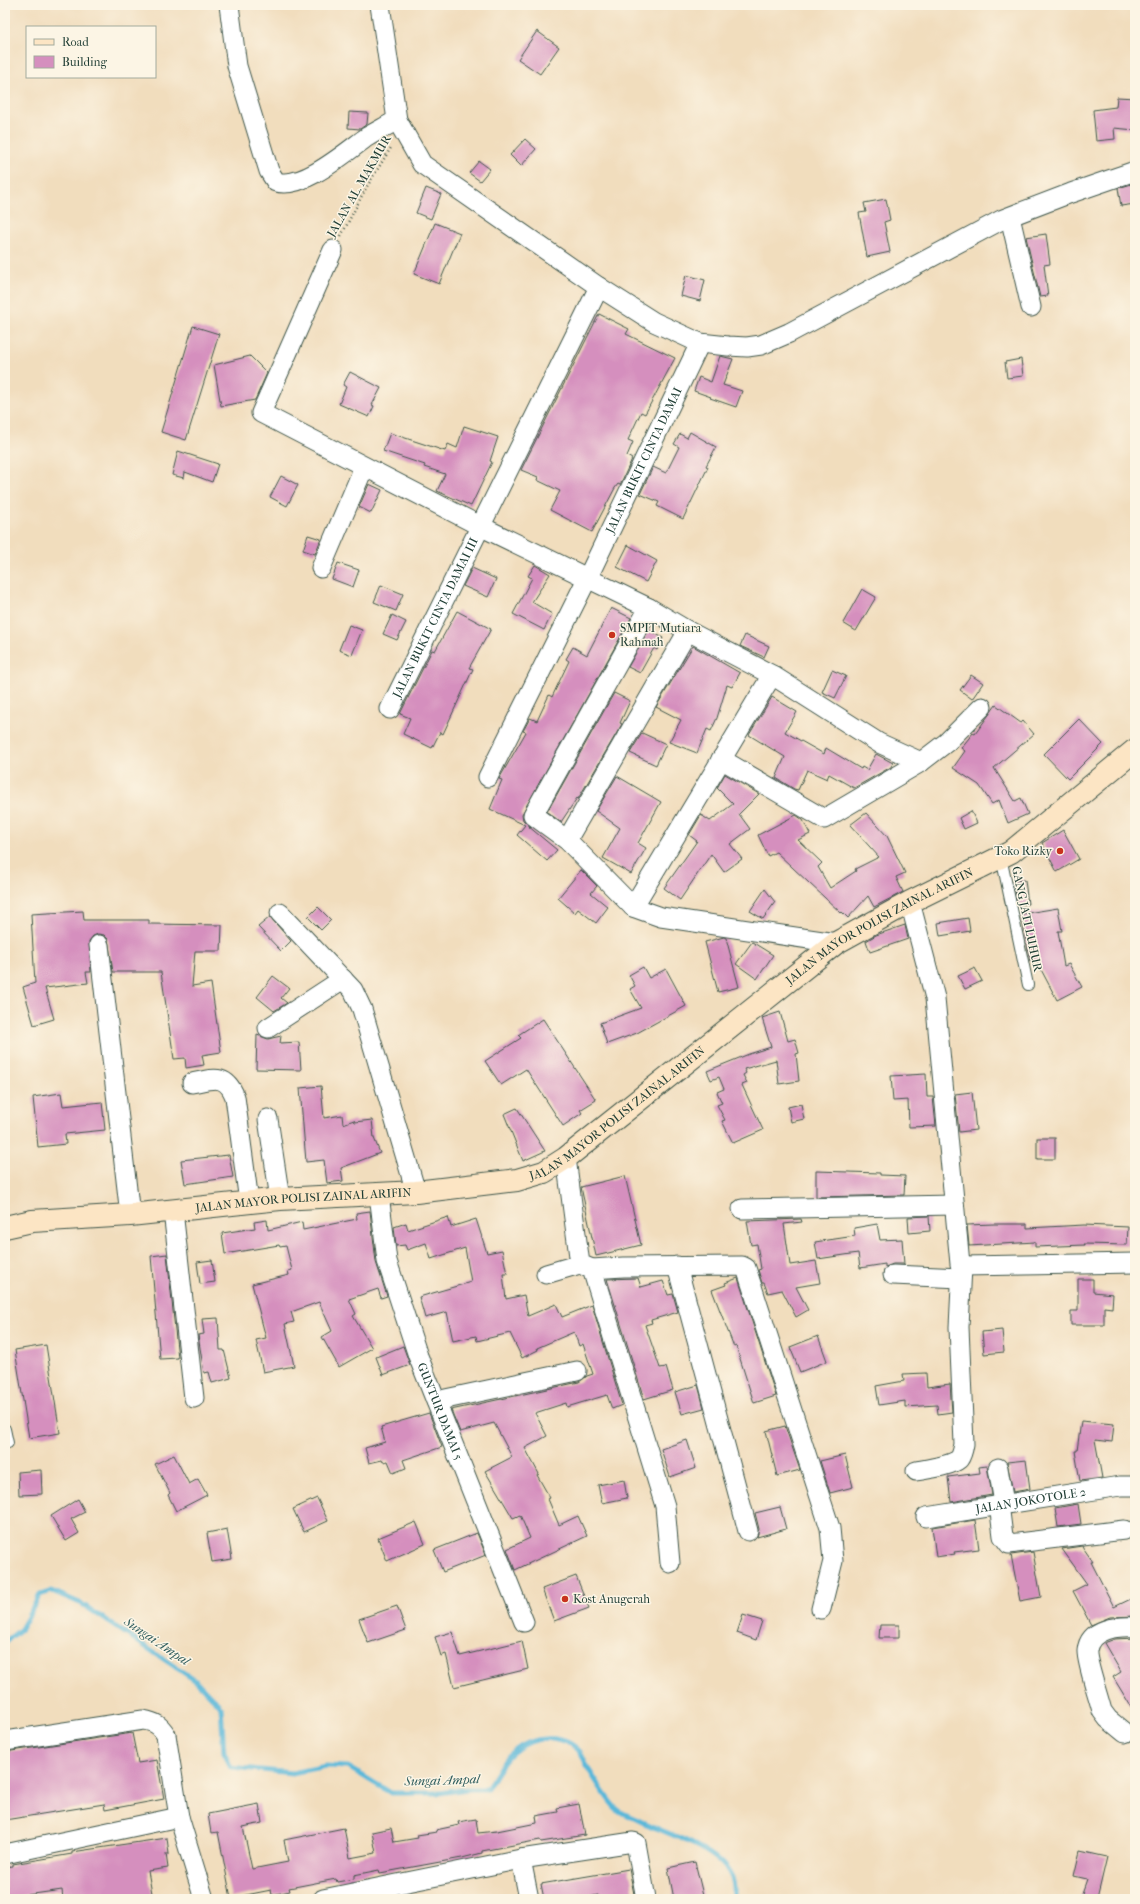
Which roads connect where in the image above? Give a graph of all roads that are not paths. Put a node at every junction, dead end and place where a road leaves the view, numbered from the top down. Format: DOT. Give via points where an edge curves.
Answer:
graph roads {
  1 [pos="229,5"];
  2 [pos="380,5"];
  3 [pos="399,125"];
  4 [pos="1135,171"];
  5 [pos="1010,217"];
  6 [pos="333,250"];
  7 [pos="599,287"];
  8 [pos="1031,307"];
  9 [pos="700,343"];
  10 [pos="364,466"];
  11 [pos="480,526"];
  12 [pos="321,568"];
  13 [pos="588,577"];
  14 [pos="649,608"];
  15 [pos="688,631"];
  16 [pos="772,675"];
  17 [pos="982,707"];
  18 [pos="390,709"];
  19 [pos="1135,750"];
  20 [pos="721,759"];
  21 [pos="920,762"];
  22 [pos="488,777"];
  23 [pos="568,840"];
  24 [pos="1001,857"];
  25 [pos="910,902"];
  26 [pos="633,907"];
  27 [pos="280,913"];
  28 [pos="836,943"];
  29 [pos="99,945"];
  30 [pos="343,979"];
  31 [pos="1028,985"];
  32 [pos="268,1028"];
  33 [pos="192,1083"];
  34 [pos="268,1119"];
  35 [pos="566,1158"];
  36 [pos="416,1192"];
  37 [pos="379,1194"];
  38 [pos="280,1199"];
  39 [pos="249,1202"];
  40 [pos="954,1205"];
  41 [pos="742,1209"];
  42 [pos="173,1210"];
  43 [pos="130,1215"];
  44 [pos="5,1228"];
  45 [pos="1135,1263"];
  46 [pos="586,1266"];
  47 [pos="677,1266"];
  48 [pos="962,1272"];
  49 [pos="546,1274"];
  50 [pos="893,1275"];
  51 [pos="577,1371"];
  52 [pos="194,1398"];
  53 [pos="436,1401"];
  54 [pos="5,1428"];
  55 [pos="8,1443"];
  56 [pos="998,1468"];
  57 [pos="916,1471"];
  58 [pos="1135,1486"];
  59 [pos="1001,1504"];
  60 [pos="926,1517"];
  61 [pos="1124,1530"];
  62 [pos="748,1531"];
  63 [pos="670,1563"];
  64 [pos="821,1609"];
  65 [pos="524,1622"];
  66 [pos="1135,1627"];
  67 [pos="1125,1733"];
  68 [pos="5,1741"];
  69 [pos="179,1817"];
  70 [pos="5,1854"];
  71 [pos="521,1859"];
  72 [pos="204,1899"];
  73 [pos="323,1899"];
  74 [pos="528,1899"];
  75 [pos="646,1899"];
  1 -- 3 [label="street" via="237,66 269,171 276,182 290,184 305,178 369,136"];
  2 -- 3 [label="street"];
  3 -- 7 [label="street" via="422,164"];
  4 -- 5 [label="street"];
  5 -- 8 [label="street"];
  5 -- 9 [label="street" via="761,345 747,347"];
  6 -- 10 [label="street" via="261,412"];
  7 -- 9 [label="street" via="654,322"];
  7 -- 11 [label="street, JALAN BUKIT CINTA DAMAI III"];
  9 -- 13 [label="street, JALAN BUKIT CINTA DAMAI"];
  10 -- 11 [label="street"];
  10 -- 12 [label="street"];
  11 -- 13 [label="street"];
  11 -- 18 [label="street, JALAN BUKIT CINTA DAMAI III"];
  13 -- 14 [label="street"];
  13 -- 22 [label="street, JALAN BUKIT CINTA DAMAI"];
  14 -- 15 [label="street"];
  14 -- 23 [label="street" via="533,814"];
  15 -- 16 [label="street"];
  15 -- 23 [label="street"];
  16 -- 20 [label="street"];
  16 -- 21 [label="street" via="879,743"];
  17 -- 21 [label="street" via="947,742"];
  19 -- 24 [label="main road, JALAN MAYOR POLISI ZAINAL ARIFIN" via="1011,852"];
  20 -- 21 [label="street" via="824,819"];
  20 -- 26 [label="street"];
  23 -- 26 [label="street"];
  24 -- 25 [label="main road, JALAN MAYOR POLISI ZAINAL ARIFIN"];
  24 -- 31 [label="lane, GANG JATI LUHUR"];
  25 -- 28 [label="main road, JALAN MAYOR POLISI ZAINAL ARIFIN"];
  25 -- 40 [label="street" via="935,998"];
  26 -- 28 [label="street" via="661,917"];
  27 -- 30 [label="street"];
  28 -- 35 [label="main road, JALAN MAYOR POLISI ZAINAL ARIFIN"];
  29 -- 43 [label="street"];
  30 -- 32 [label="street"];
  30 -- 36 [label="street" via="354,990 362,1009"];
  33 -- 39 [label="street" via="219,1078 232,1089"];
  34 -- 38 [label="street"];
  35 -- 36 [label="main road, JALAN MAYOR POLISI ZAINAL ARIFIN" via="544,1172 517,1180"];
  35 -- 46 [label="street"];
  36 -- 37 [label="main road, JALAN MAYOR POLISI ZAINAL ARIFIN"];
  37 -- 38 [label="main road, JALAN MAYOR POLISI ZAINAL ARIFIN"];
  37 -- 53 [label="street, GUNTUR DAMAI 5" via="387,1261 418,1356"];
  38 -- 39 [label="main road, JALAN MAYOR POLISI ZAINAL ARIFIN"];
  39 -- 42 [label="main road, JALAN MAYOR POLISI ZAINAL ARIFIN"];
  40 -- 41 [label="street"];
  40 -- 48 [label="street"];
  42 -- 43 [label="main road, JALAN MAYOR POLISI ZAINAL ARIFIN"];
  42 -- 52 [label="street"];
  43 -- 44 [label="main road, JALAN MAYOR POLISI ZAINAL ARIFIN" via="32,1221"];
  45 -- 48 [label="street"];
  46 -- 47 [label="street"];
  46 -- 49 [label="street"];
  46 -- 63 [label="street" via="665,1506"];
  47 -- 62 [label="street"];
  47 -- 64 [label="street" via="742,1266 747,1269 830,1528 833,1561"];
  48 -- 50 [label="street"];
  48 -- 57 [label="street" via="959,1327 964,1444 962,1453 953,1463"];
  51 -- 53 [label="street"];
  53 -- 65 [label="street, GUNTUR DAMAI 5"];
  54 -- 55 [label="lane"];
  56 -- 59 [label="street"];
  58 -- 59 [label="street, JALAN JOKOTOLE 2"];
  59 -- 60 [label="street, JALAN JOKOTOLE 2"];
  59 -- 61 [label="street" via="1004,1536 1009,1544"];
  66 -- 67 [label="street" via="1122,1626 1097,1634 1086,1651 1102,1711"];
  68 -- 69 [label="street" via="143,1720 154,1722 162,1727 166,1736"];
  69 -- 70 [label="street"];
  69 -- 72 [label="street"];
  71 -- 73 [label="street"];
  71 -- 74 [label="street"];
  71 -- 75 [label="street" via="633,1842 636,1843"];
}
